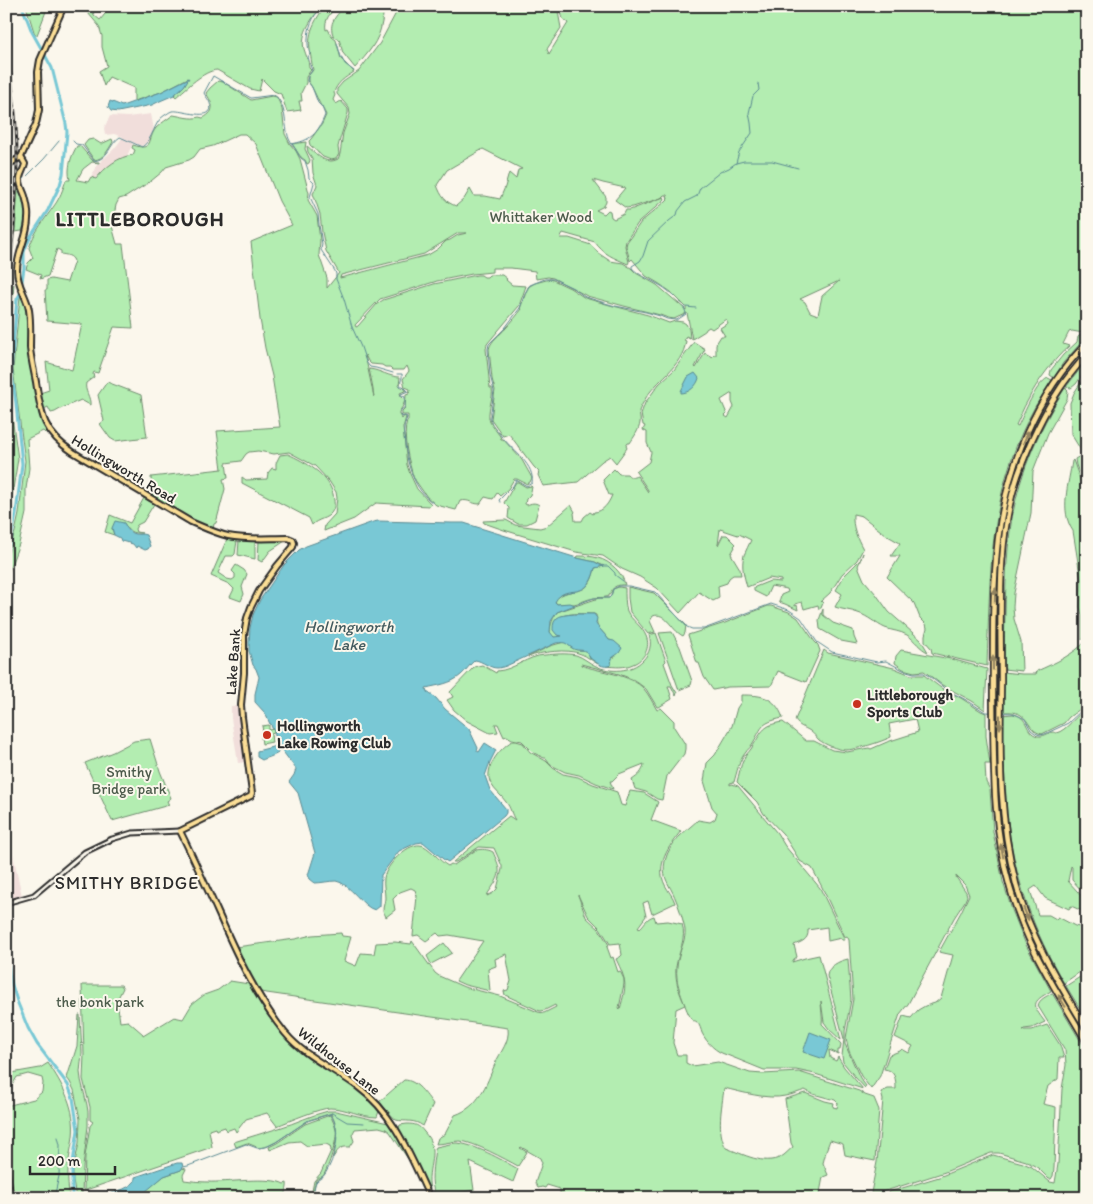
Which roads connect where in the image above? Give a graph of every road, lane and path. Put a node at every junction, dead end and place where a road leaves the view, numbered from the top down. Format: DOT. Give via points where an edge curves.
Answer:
graph roads {
  1 [pos="64,6"];
  2 [pos="21,157"];
  3 [pos="8,165"];
  4 [pos="1087,342"];
  5 [pos="1087,354"];
  6 [pos="294,543"];
  7 [pos="180,830"];
  8 [pos="6,903"];
  9 [pos="1087,1030"];
  10 [pos="1087,1043"];
  11 [pos="430,1198"];
  1 -- 2 [label="main road" via="42,56 38,72 39,110"];
  2 -- 3 [label="main road"];
  2 -- 6 [label="main road, Hollingworth Road" via="25,164 20,182 28,216 17,272 29,308 30,349 40,406 44,422 54,438 204,528 238,537 290,538"];
  10 -- 4 [label="highway, one-way" via="1038,960 1015,904 996,821 993,760 995,574 1004,503 1025,437 1047,394"];
  5 -- 9 [label="highway, one-way" via="1062,385 1042,419 1018,476 1004,542 1000,644 1000,763 1008,853 1024,910 1045,957"];
  6 -- 7 [label="main road, Lake Bank" via="259,591 244,635 241,704 251,796"];
  7 -- 8 [label="street" via="132,833 112,839 85,852 34,895"];
  7 -- 11 [label="main road, Wildhouse Lane" via="244,970 275,1020 316,1061 360,1088 375,1102 402,1138"];
}
